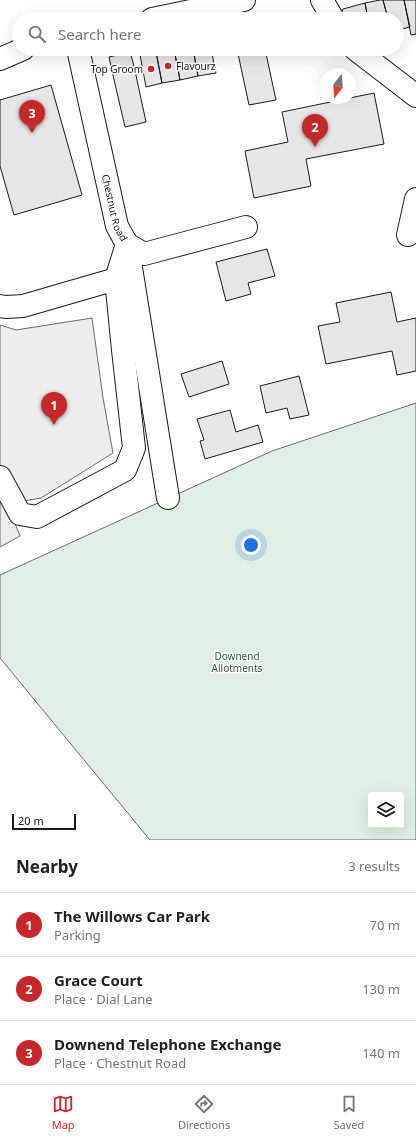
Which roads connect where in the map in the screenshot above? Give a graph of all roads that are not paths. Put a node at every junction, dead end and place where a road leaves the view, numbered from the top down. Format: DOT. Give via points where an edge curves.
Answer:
graph roads {
  1 [pos="244,0"];
  2 [pos="322,0"];
  3 [pos="186,12"];
  4 [pos="329,12"];
  5 [pos="12,51"];
  6 [pos="80,56"];
  7 [pos="364,56"];
  8 [pos="0,59"];
  9 [pos="416,96"];
  10 [pos="416,199"];
  11 [pos="246,227"];
  12 [pos="408,235"];
  13 [pos="127,244"];
  14 [pos="116,279"];
  15 [pos="0,306"];
  16 [pos="0,477"];
  17 [pos="168,498"];
  1 -- 3 [label="street"];
  2 -- 4 [label="street"];
  5 -- 8 [label="street"];
  6 -- 13 [label="street, Chestnut Road" via="118,226"];
  7 -- 9 [label="street"];
  10 -- 12 [label="street"];
  11 -- 13 [label="street, Chestnut Road" via="144,254"];
  13 -- 14 [label="street"];
  13 -- 17 [label="street"];
  14 -- 15 [label="street" via="23,306"];
  14 -- 16 [label="street" via="134,448 125,470 37,517 20,514"];
}
